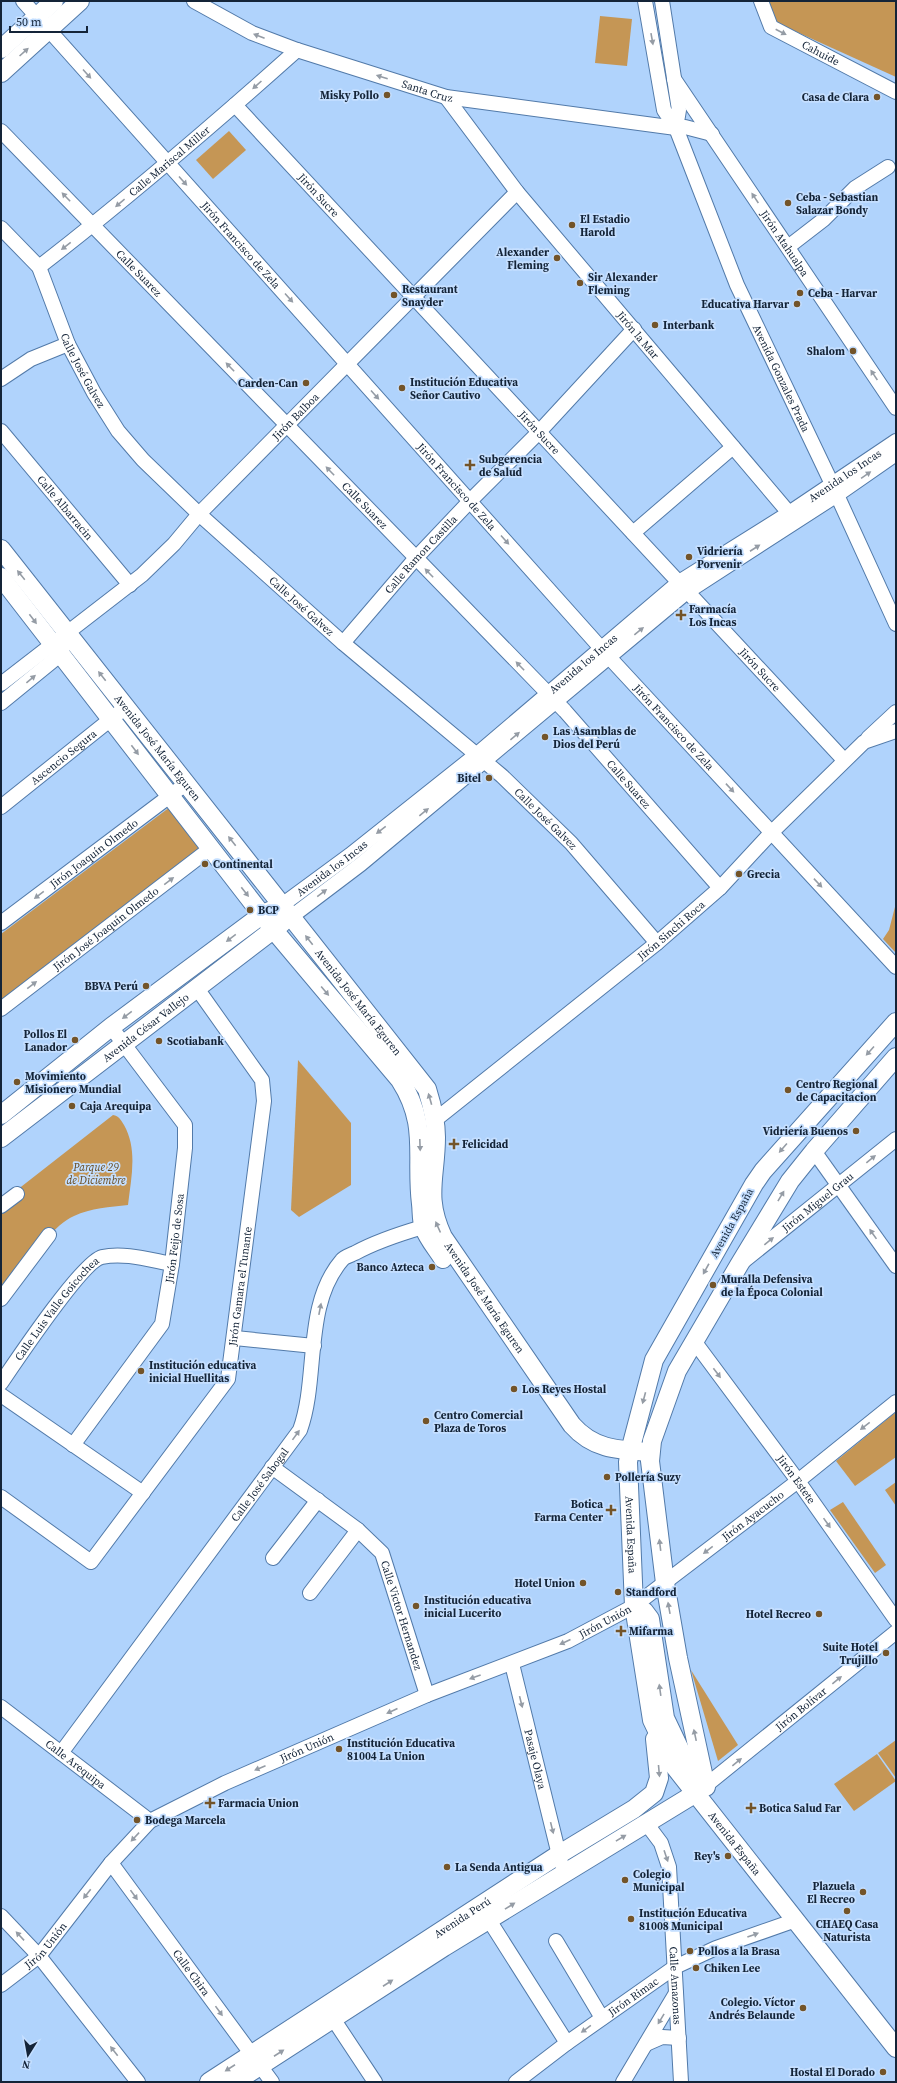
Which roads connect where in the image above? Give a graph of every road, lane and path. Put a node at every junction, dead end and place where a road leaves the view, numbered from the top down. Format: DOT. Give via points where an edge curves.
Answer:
graph roads {
  1 [pos="23,1"];
  2 [pos="54,1"];
  3 [pos="80,1"];
  4 [pos="194,1"];
  5 [pos="646,1"];
  6 [pos="662,1"];
  7 [pos="761,1"];
  8 [pos="212,5"];
  9 [pos="42,24"];
  10 [pos="1,49"];
  11 [pos="297,50"];
  12 [pos="1,73"];
  13 [pos="674,79"];
  14 [pos="896,92"];
  15 [pos="446,97"];
  16 [pos="235,105"];
  17 [pos="676,128"];
  18 [pos="1,131"];
  19 [pos="712,134"];
  20 [pos="167,163"];
  21 [pos="888,168"];
  22 [pos="517,192"];
  23 [pos="93,225"];
  24 [pos="1,228"];
  25 [pos="788,247"];
  26 [pos="39,267"];
  27 [pos="413,296"];
  28 [pos="634,329"];
  29 [pos="68,344"];
  30 [pos="347,363"];
  31 [pos="1,379"];
  32 [pos="896,408"];
  33 [pos="286,425"];
  34 [pos="1,431"];
  35 [pos="539,432"];
  36 [pos="896,441"];
  37 [pos="733,447"];
  38 [pos="896,454"];
  39 [pos="834,490"];
  40 [pos="470,501"];
  41 [pos="789,513"];
  42 [pos="199,514"];
  43 [pos="633,533"];
  44 [pos="1,550"];
  45 [pos="415,559"];
  46 [pos="1,577"];
  47 [pos="130,585"];
  48 [pos="683,587"];
  49 [pos="896,624"];
  50 [pos="67,632"];
  51 [pos="343,643"];
  52 [pos="56,649"];
  53 [pos="605,652"];
  54 [pos="1,684"];
  55 [pos="552,698"];
  56 [pos="1,704"];
  57 [pos="126,707"];
  58 [pos="896,712"];
  59 [pos="112,719"];
  60 [pos="896,731"];
  61 [pos="864,742"];
  62 [pos="481,758"];
  63 [pos="844,760"];
  64 [pos="187,783"];
  65 [pos="170,795"];
  66 [pos="1,807"];
  67 [pos="771,833"];
  68 [pos="211,848"];
  69 [pos="720,888"];
  70 [pos="287,911"];
  71 [pos="268,922"];
  72 [pos="1,923"];
  73 [pos="657,943"];
  74 [pos="896,967"];
  75 [pos="196,987"];
  76 [pos="1,1009"];
  77 [pos="896,1022"];
  78 [pos="111,1027"];
  79 [pos="123,1044"];
  80 [pos="896,1057"];
  81 [pos="2,1112"];
  82 [pos="435,1120"];
  83 [pos="16,1126"];
  84 [pos="1,1137"];
  85 [pos="896,1139"];
  86 [pos="814,1151"];
  87 [pos="838,1185"];
  88 [pos="16,1194"];
  89 [pos="1,1206"];
  90 [pos="423,1227"];
  91 [pos="49,1235"];
  92 [pos="172,1264"];
  93 [pos="739,1265"];
  94 [pos="896,1266"];
  95 [pos="1,1299"];
  96 [pos="235,1338"];
  97 [pos="694,1341"];
  98 [pos="314,1346"];
  99 [pos="654,1360"];
  100 [pos="677,1371"];
  101 [pos="1,1383"];
  102 [pos="1,1395"];
  103 [pos="896,1402"];
  104 [pos="73,1445"];
  105 [pos="629,1456"];
  106 [pos="650,1457"];
  107 [pos="272,1467"];
  108 [pos="798,1481"];
  109 [pos="143,1493"];
  110 [pos="1,1497"];
  111 [pos="318,1500"];
  112 [pos="358,1530"];
  113 [pos="273,1558"];
  114 [pos="665,1583"];
  115 [pos="310,1594"];
  116 [pos="634,1606"];
  117 [pos="896,1620"];
  118 [pos="896,1632"];
  119 [pos="512,1664"];
  120 [pos="427,1695"];
  121 [pos="1,1707"];
  122 [pos="652,1720"];
  123 [pos="61,1753"];
  124 [pos="701,1790"];
  125 [pos="150,1821"];
  126 [pos="646,1823"];
  127 [pos="558,1855"];
  128 [pos="111,1863"];
  129 [pos="564,1873"];
  130 [pos="1,1916"];
  131 [pos="489,1920"];
  132 [pos="796,1920"];
  133 [pos="439,1941"];
  134 [pos="556,1941"];
  135 [pos="39,1956"];
  136 [pos="675,1967"];
  137 [pos="1,1985"];
  138 [pos="676,1993"];
  139 [pos="329,2012"];
  140 [pos="599,2013"];
  141 [pos="896,2032"];
  142 [pos="679,2038"];
  143 [pos="567,2043"];
  144 [pos="646,2044"];
  145 [pos="896,2048"];
  146 [pos="256,2060"];
  147 [pos="518,2081"];
  148 [pos="138,2082"];
  149 [pos="209,2082"];
  150 [pos="234,2082"];
  151 [pos="272,2082"];
  152 [pos="375,2082"];
  153 [pos="623,2082"];
  154 [pos="681,2082"];
  1 -- 9 [label="street, Jirón Francisco de Zela"];
  2 -- 9 [label="main road"];
  3 -- 9 [label="main road"];
  4 -- 8 [label="street, Santa Cruz"];
  5 -- 17 [label="street, Avenida Gonzales Prada, one-way" via="664,110"];
  6 -- 13 [label="street, Avenida Gonzales Prada"];
  7 -- 14 [label="street, Cahuide, one-way" via="771,27"];
  11 -- 8 [label="street, Santa Cruz, one-way" via="252,33"];
  9 -- 10 [label="main road"];
  12 -- 9 [label="main road, one-way"];
  9 -- 20 [label="street, Jirón Francisco de Zela, one-way"];
  15 -- 11 [label="street, Santa Cruz, one-way"];
  11 -- 16 [label="street, Calle Mariscal Miller, one-way"];
  13 -- 17 [label="street, Avenida Gonzales Prada" via="678,110"];
  13 -- 19 [label="street, Jirón Atahualpa"];
  15 -- 17 [label="street, Santa Cruz"];
  15 -- 22 [label="street, Jirón la Mar"];
  16 -- 20 [label="street, Calle Mariscal Miller"];
  16 -- 27 [label="street, Jirón Sucre"];
  17 -- 19 [label="street, Santa Cruz" via="685,127"];
  17 -- 39 [label="street, Avenida Gonzales Prada" via="737,285"];
  23 -- 18 [label="street, Calle Suarez, one-way"];
  25 -- 19 [label="street, Jirón Atahualpa, one-way"];
  20 -- 23 [label="street, Calle Mariscal Miller, one-way"];
  20 -- 30 [label="street, Jirón Francisco de Zela, one-way"];
  21 -- 25 [label="street" via="855,188 823,220"];
  22 -- 27 [label="street, Jirón Balboa"];
  22 -- 28 [label="street, Jirón la Mar"];
  23 -- 26 [label="street, Calle Mariscal Miller, one-way"];
  33 -- 23 [label="street, Calle Suarez, one-way"];
  24 -- 26 [label="street, Calle José Galvez"];
  32 -- 25 [label="street, Jirón Atahualpa, one-way"];
  26 -- 29 [label="street, Calle José Galvez"];
  27 -- 30 [label="street, Jirón Balboa"];
  27 -- 35 [label="street, Jirón Sucre"];
  28 -- 35 [label="street, Calle Ramon Castilla"];
  28 -- 37 [label="street, Jirón la Mar"];
  29 -- 31 [label="street" via="31,359"];
  29 -- 42 [label="street, Calle José Galvez" via="118,431 143,460"];
  30 -- 33 [label="street, Jirón Balboa"];
  30 -- 40 [label="street, Jirón Francisco de Zela, one-way"];
  33 -- 42 [label="street, Jirón Balboa"];
  45 -- 33 [label="street, Calle Suarez, one-way"];
  34 -- 47 [label="street, Calle Albarracin"];
  35 -- 40 [label="street, Calle Ramon Castilla"];
  35 -- 43 [label="street, Jirón Sucre"];
  36 -- 39 [label="street, Avenida los Incas"];
  37 -- 41 [label="street, Jirón la Mar"];
  37 -- 43 [label="street"];
  39 -- 38 [label="street, Avenida los Incas, one-way"];
  39 -- 41 [label="street, Avenida los Incas"];
  48 -- 39 [label="street, Avenida los Incas, one-way"];
  39 -- 49 [label="street, Avenida Gonzales Prada"];
  40 -- 45 [label="street, Calle Ramon Castilla"];
  40 -- 53 [label="street, Jirón Francisco de Zela, one-way"];
  41 -- 48 [label="street, Avenida los Incas"];
  42 -- 47 [label="street, Jirón Balboa" via="174,544"];
  42 -- 51 [label="street, Calle José Galvez"];
  43 -- 48 [label="street, Jirón Sucre"];
  50 -- 44 [label="main road, Avenida José María Eguren, one-way"];
  45 -- 51 [label="street, Calle Ramon Castilla"];
  55 -- 45 [label="street, Calle Suarez, one-way"];
  46 -- 52 [label="main road, Avenida José María Eguren, one-way"];
  47 -- 50 [label="street, Jirón Balboa"];
  48 -- 53 [label="street, Avenida los Incas"];
  48 -- 63 [label="street, Jirón Sucre"];
  50 -- 52 [label="street, Jirón Balboa"];
  57 -- 50 [label="main road, Avenida José María Eguren, one-way"];
  51 -- 62 [label="street, Calle José Galvez"];
  52 -- 54 [label="street"];
  56 -- 52 [label="street, one-way"];
  52 -- 59 [label="main road, Avenida José María Eguren"];
  53 -- 55 [label="street, Avenida los Incas"];
  53 -- 67 [label="street, Jirón Francisco de Zela, one-way"];
  55 -- 62 [label="street, Avenida los Incas"];
  55 -- 69 [label="street, Calle Suarez"];
  57 -- 59 [label="street, Ascencio Segura"];
  57 -- 64 [label="main road, Avenida José María Eguren"];
  58 -- 61 [label="street"];
  59 -- 65 [label="main road, Avenida José María Eguren, one-way"];
  59 -- 66 [label="street, Ascencio Segura"];
  60 -- 61 [label="street, Jirón Sinchi Roca"];
  61 -- 63 [label="street, Jirón Sinchi Roca"];
  62 -- 70 [label="street, Avenida los Incas" via="367,859"];
  62 -- 73 [label="street, Calle José Galvez" via="571,843"];
  63 -- 67 [label="street, Jirón Sinchi Roca"];
  64 -- 65 [label="street, Jirón Joaquín Olmedo"];
  70 -- 64 [label="main road, Avenida José María Eguren, one-way"];
  65 -- 68 [label="main road, Avenida José María Eguren"];
  65 -- 72 [label="street, Jirón Joaquín Olmedo, one-way"];
  67 -- 69 [label="street, Jirón Sinchi Roca"];
  67 -- 74 [label="street, Jirón Francisco de Zela, one-way"];
  68 -- 71 [label="main road, Avenida José María Eguren, one-way"];
  76 -- 68 [label="street, Jirón José Joaquín Olmedo, one-way"];
  69 -- 73 [label="street, Jirón Sinchi Roca"];
  70 -- 71 [label="main road, Avenida César Vallejo"];
  82 -- 70 [label="main road, Avenida José María Eguren, one-way" via="427,1089"];
  71 -- 75 [label="main road, Avenida César Vallejo"];
  71 -- 78 [label="main road, Avenida César Vallejo, one-way"];
  71 -- 90 [label="main road, Avenida José María Eguren, one-way" via="410,1095 416,1111 420,1144 419,1186"];
  73 -- 82 [label="street, Jirón Sinchi Roca"];
  75 -- 79 [label="main road, Avenida César Vallejo"];
  75 -- 96 [label="street, Jirón Gamara el Tunante" via="262,1080 264,1101"];
  77 -- 99 [label="main road, Avenida España, one-way" via="763,1171"];
  78 -- 79 [label="street, Jirón Feijo de Sosa"];
  78 -- 81 [label="main road, Avenida César Vallejo"];
  79 -- 83 [label="main road, Avenida César Vallejo"];
  79 -- 92 [label="street, Jirón Feijo de Sosa" via="185,1125 185,1148"];
  80 -- 86 [label="main road, Avenida España"];
  81 -- 83 [label="street"];
  105 -- 82 [label="main road, Avenida José María Eguren, one-way" via="592,1443 577,1431 443,1237 436,1222 432,1198"];
  83 -- 84 [label="main road, Avenida César Vallejo"];
  87 -- 85 [label="street, Jirón Miguel Grau, one-way"];
  86 -- 87 [label="street"];
  93 -- 86 [label="main road, Avenida España, one-way" via="790,1181"];
  93 -- 87 [label="street, Jirón Miguel Grau, one-way"];
  94 -- 87 [label="street, one-way"];
  88 -- 89 [label="street"];
  98 -- 90 [label="street, Calle José Sabogal, one-way" via="324,1290 342,1259 384,1238"];
  90 -- 105 [label="main road, Avenida José María Eguren" via="565,1432 592,1453"];
  91 -- 95 [label="street"];
  92 -- 101 [label="street, Calle Luis Valle Goicochea" via="122,1256 100,1257 81,1272"];
  92 -- 104 [label="street, Jirón Feijo de Sosa" via="162,1324"];
  93 -- 97 [label="main road, Avenida España"];
  96 -- 98 [label="street"];
  96 -- 109 [label="street, Jirón Gamara el Tunante" via="228,1379"];
  97 -- 100 [label="main road, Avenida España"];
  97 -- 108 [label="street, Jirón Estete, one-way"];
  107 -- 98 [label="street, Calle José Sabogal, one-way" via="300,1430 306,1412"];
  99 -- 100 [label="main road" via="658,1370 668,1374"];
  99 -- 105 [label="main road, Avenida España, one-way"];
  100 -- 106 [label="main road, Avenida España" via="652,1441"];
  102 -- 104 [label="street"];
  103 -- 108 [label="street, Jirón Ayacucho, one-way"];
  104 -- 109 [label="street"];
  105 -- 106 [label="main road, Avenida José María Eguren"];
  105 -- 116 [label="main road, Avenida España"];
  114 -- 106 [label="main road, Avenida España, one-way"];
  107 -- 111 [label="street, Calle Victor Hernandez"];
  107 -- 123 [label="street, Calle José Sabogal"];
  108 -- 114 [label="street, Jirón Ayacucho, one-way"];
  108 -- 117 [label="street, Jirón Estete, one-way"];
  109 -- 110 [label="street, Jirón Gamara el Tunante" via="91,1562"];
  111 -- 112 [label="street, Calle Victor Hernandez"];
  111 -- 113 [label="street"];
  112 -- 115 [label="street"];
  112 -- 120 [label="street, Calle Victor Hernandez" via="382,1553"];
  114 -- 116 [label="street, Jirón Unión"];
  124 -- 114 [label="main road, Avenida España, one-way"];
  116 -- 119 [label="street, Jirón Unión, one-way" via="568,1641"];
  116 -- 122 [label="main road, Avenida España"];
  124 -- 116 [label="main road, one-way" via="665,1718 650,1619 644,1611"];
  124 -- 118 [label="street, Jirón Bolívar, one-way"];
  119 -- 120 [label="street, Jirón Unión, one-way"];
  119 -- 127 [label="street, Pasaje Olaya, one-way"];
  120 -- 125 [label="street, Jirón Unión, one-way" via="225,1783"];
  121 -- 123 [label="street, Calle Arequipa"];
  122 -- 124 [label="main road, Avenida España" via="674,1766"];
  122 -- 127 [label="main road, Avenida Perú, one-way" via="659,1778 654,1793 634,1809"];
  123 -- 125 [label="street, Calle Arequipa"];
  124 -- 126 [label="main road, Avenida Perú"];
  124 -- 132 [label="main road, Avenida España"];
  124 -- 141 [label="main road, Avenida España"];
  125 -- 128 [label="street, Jirón Unión, one-way"];
  129 -- 126 [label="main road, Avenida Perú, one-way"];
  126 -- 136 [label="street, Calle Amazonas, one-way" via="661,1842 669,1867"];
  127 -- 129 [label="street, Pasaje Olaya"];
  127 -- 133 [label="main road, Avenida Perú"];
  128 -- 135 [label="street, Jirón Unión, one-way"];
  128 -- 146 [label="street, Calle Chira, one-way"];
  131 -- 129 [label="main road, Avenida Perú, one-way"];
  135 -- 130 [label="street, one-way"];
  131 -- 133 [label="main road, Avenida Perú"];
  131 -- 143 [label="street"];
  136 -- 132 [label="street, Jirón Rimac, one-way" via="716,1948"];
  132 -- 145 [label="main road, Avenida España"];
  133 -- 139 [label="main road, Avenida Perú"];
  134 -- 140 [label="street"];
  135 -- 137 [label="street, Jirón Unión"];
  148 -- 135 [label="street, one-way"];
  136 -- 138 [label="street, Calle Amazonas"];
  136 -- 140 [label="street, Jirón Rimac"];
  138 -- 142 [label="street, Calle Amazonas"];
  138 -- 144 [label="street, one-way"];
  139 -- 146 [label="main road, Avenida Perú"];
  139 -- 152 [label="street"];
  140 -- 143 [label="street, Jirón Rimac, one-way"];
  142 -- 144 [label="street" via="662,2037"];
  142 -- 154 [label="street, Calle Amazonas"];
  143 -- 147 [label="street, Jirón Rimac"];
  144 -- 153 [label="street"];
  146 -- 149 [label="main road, Avenida Perú, one-way"];
  146 -- 150 [label="main road, Avenida Perú"];
  146 -- 151 [label="street, Calle Chira"];
}
